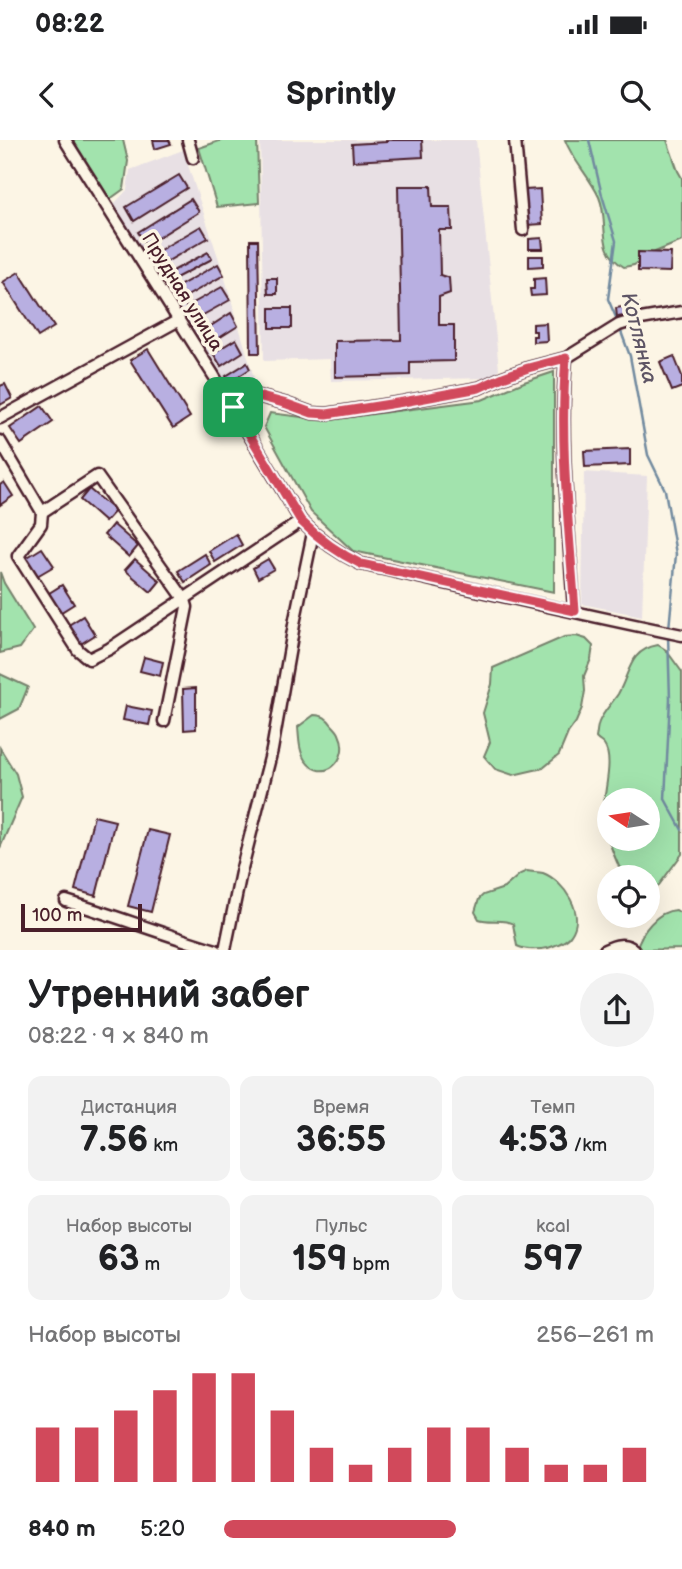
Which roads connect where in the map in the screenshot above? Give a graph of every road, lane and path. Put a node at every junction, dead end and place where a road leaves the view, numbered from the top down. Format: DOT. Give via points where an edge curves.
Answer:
graph roads {
  1 [pos="65,140"];
  2 [pos="188,140"];
  3 [pos="515,140"];
  4 [pos="193,158"];
  5 [pos="523,229"];
  6 [pos="682,312"];
  7 [pos="179,320"];
  8 [pos="566,358"];
  9 [pos="233,407"];
  10 [pos="0,418"];
  11 [pos="0,441"];
  12 [pos="42,512"];
  13 [pos="301,521"];
  14 [pos="313,533"];
  15 [pos="185,600"];
  16 [pos="575,611"];
  17 [pos="682,635"];
  18 [pos="164,721"];
  19 [pos="66,901"];
  20 [pos="216,950"];
  21 [pos="225,950"];
  22 [pos="605,950"];
  23 [pos="634,950"];
  1 -- 7 [label="street, Прудная улица"];
  2 -- 4 [label="street"];
  3 -- 5 [label="street"];
  6 -- 8 [label="street" via="619,325"];
  7 -- 9 [label="street, Прудная улица"];
  7 -- 10 [label="street"];
  8 -- 9 [label="street" via="479,388 327,414 254,395"];
  8 -- 16 [label="street" via="566,471"];
  9 -- 13 [label="street, Прудная улица"];
  11 -- 12 [label="street"];
  12 -- 15 [label="street" via="97,476"];
  12 -- 15 [label="street" via="41,524 18,556 78,650 89,659"];
  13 -- 14 [label="street, Прудная улица"];
  13 -- 15 [label="street"];
  14 -- 16 [label="street, Прудная улица" via="361,564"];
  14 -- 21 [label="street" via="272,750"];
  15 -- 18 [label="street"];
  16 -- 17 [label="street, Прудная улица"];
  19 -- 20 [label="street"];
  22 -- 23 [label="street" via="615,945"];
}
